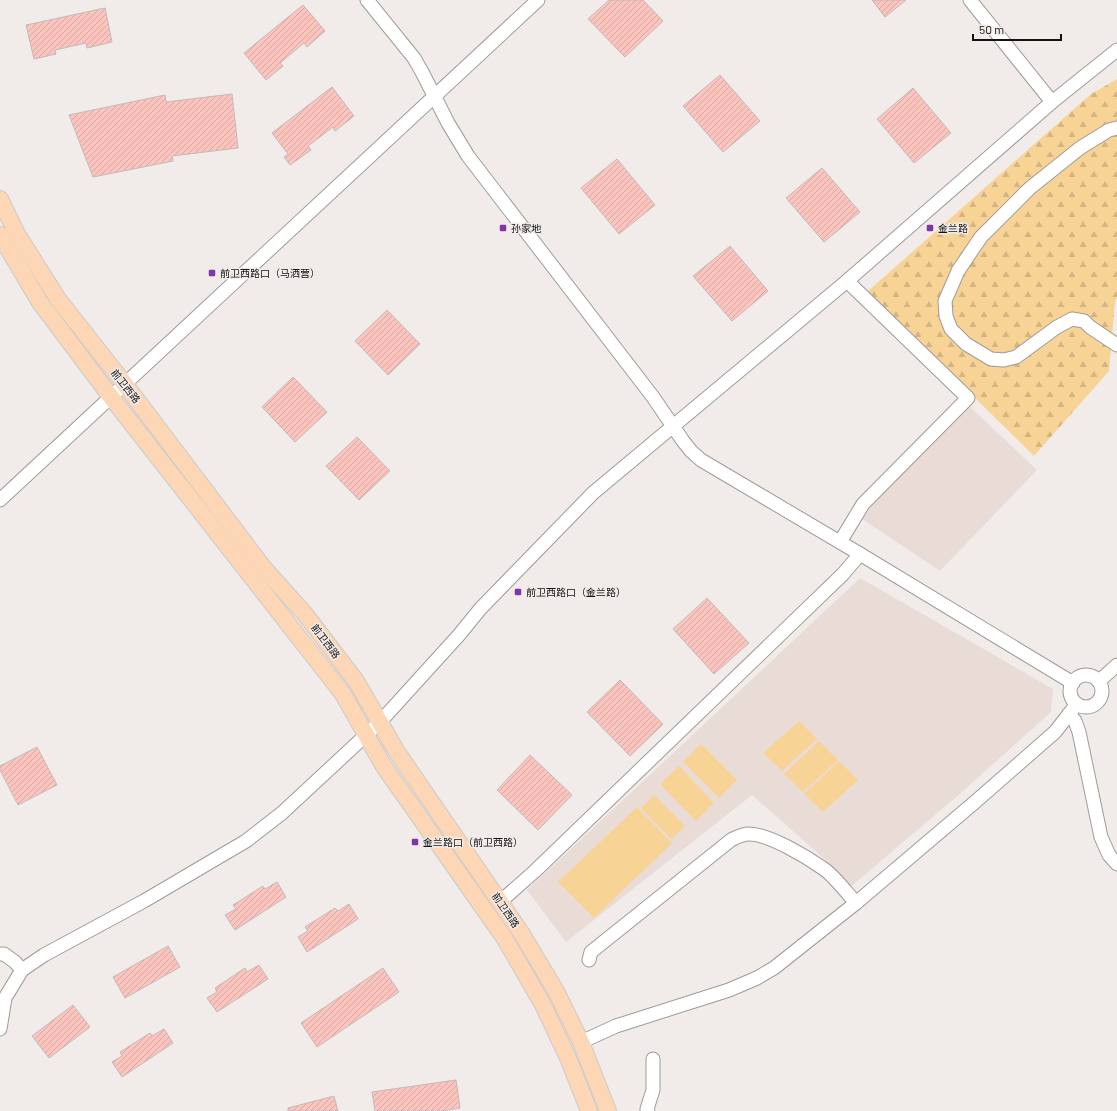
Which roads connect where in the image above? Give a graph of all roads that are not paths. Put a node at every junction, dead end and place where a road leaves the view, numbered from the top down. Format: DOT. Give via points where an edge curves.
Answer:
graph roads {
  1 [pos="367,0"];
  2 [pos="538,0"];
  3 [pos="970,0"];
  4 [pos="1117,50"];
  5 [pos="434,97"];
  6 [pos="1052,102"];
  7 [pos="1117,128"];
  8 [pos="0,199"];
  9 [pos="0,235"];
  10 [pos="847,281"];
  11 [pos="1117,345"];
  12 [pos="124,384"];
  13 [pos="111,397"];
  14 [pos="673,426"];
  15 [pos="0,500"];
  16 [pos="840,542"];
  17 [pos="860,554"];
  18 [pos="1117,665"];
  19 [pos="1099,681"];
  20 [pos="1072,683"];
  21 [pos="1073,709"];
  22 [pos="380,722"];
  23 [pos="366,736"];
  24 [pos="1117,864"];
  25 [pos="500,902"];
  26 [pos="856,902"];
  27 [pos="0,954"];
  28 [pos="589,960"];
  29 [pos="22,970"];
  30 [pos="0,1029"];
  31 [pos="581,1042"];
  32 [pos="653,1059"];
  33 [pos="589,1111"];
  34 [pos="608,1111"];
  35 [pos="648,1111"];
  1 -- 5 [label="street" via="414,58"];
  2 -- 5 [label="street"];
  3 -- 6 [label="street"];
  4 -- 6 [label="street"];
  5 -- 12 [label="street"];
  5 -- 14 [label="street" via="468,156"];
  6 -- 10 [label="street"];
  7 -- 11 [label="street" via="1109,130 1080,148 1030,188 982,237 958,271 946,301 946,316 951,329 966,344 991,359 1004,360 1016,357 1072,319 1084,321"];
  8 -- 12 [label="main road, 前卫西路" via="17,234 58,299"];
  9 -- 13 [label="main road, 前卫西路" via="39,301"];
  10 -- 14 [label="street"];
  10 -- 16 [label="street" via="968,398 863,504"];
  12 -- 13 [label="street"];
  12 -- 22 [label="main road, 前卫西路" via="263,567 305,614 356,681"];
  13 -- 15 [label="street"];
  13 -- 23 [label="main road, 前卫西路" via="343,694"];
  14 -- 16 [label="street" via="701,460"];
  14 -- 22 [label="street" via="593,493 481,608"];
  16 -- 17 [label="street"];
  17 -- 20 [label="street"];
  17 -- 25 [label="street" via="831,585"];
  18 -- 19 [label="street"];
  19 -- 20 [label="street" via="1092,676 1083,675"];
  19 -- 21 [label="street" via="1102,694 1098,702"];
  20 -- 21 [label="street" via="1070,692 1074,701"];
  21 -- 24 [label="street" via="1101,837 1109,855"];
  21 -- 26 [label="street" via="1055,732"];
  22 -- 23 [label="street"];
  22 -- 25 [label="main road, 前卫西路" via="397,752"];
  23 -- 29 [label="street" via="282,813 246,841 144,901 44,955"];
  23 -- 33 [label="main road, 前卫西路" via="505,939 543,1005"];
  25 -- 31 [label="main road, 前卫西路" via="556,991"];
  26 -- 28 [label="street" via="825,870 789,848 758,835 747,834 731,840 591,952"];
  26 -- 31 [label="street" via="774,968 757,978 729,990 616,1026"];
  27 -- 29 [label="street" via="15,962"];
  29 -- 30 [label="street" via="5,998"];
  31 -- 34 [label="main road, 前卫西路"];
  32 -- 35 [label="street" via="653,1090"];
}
